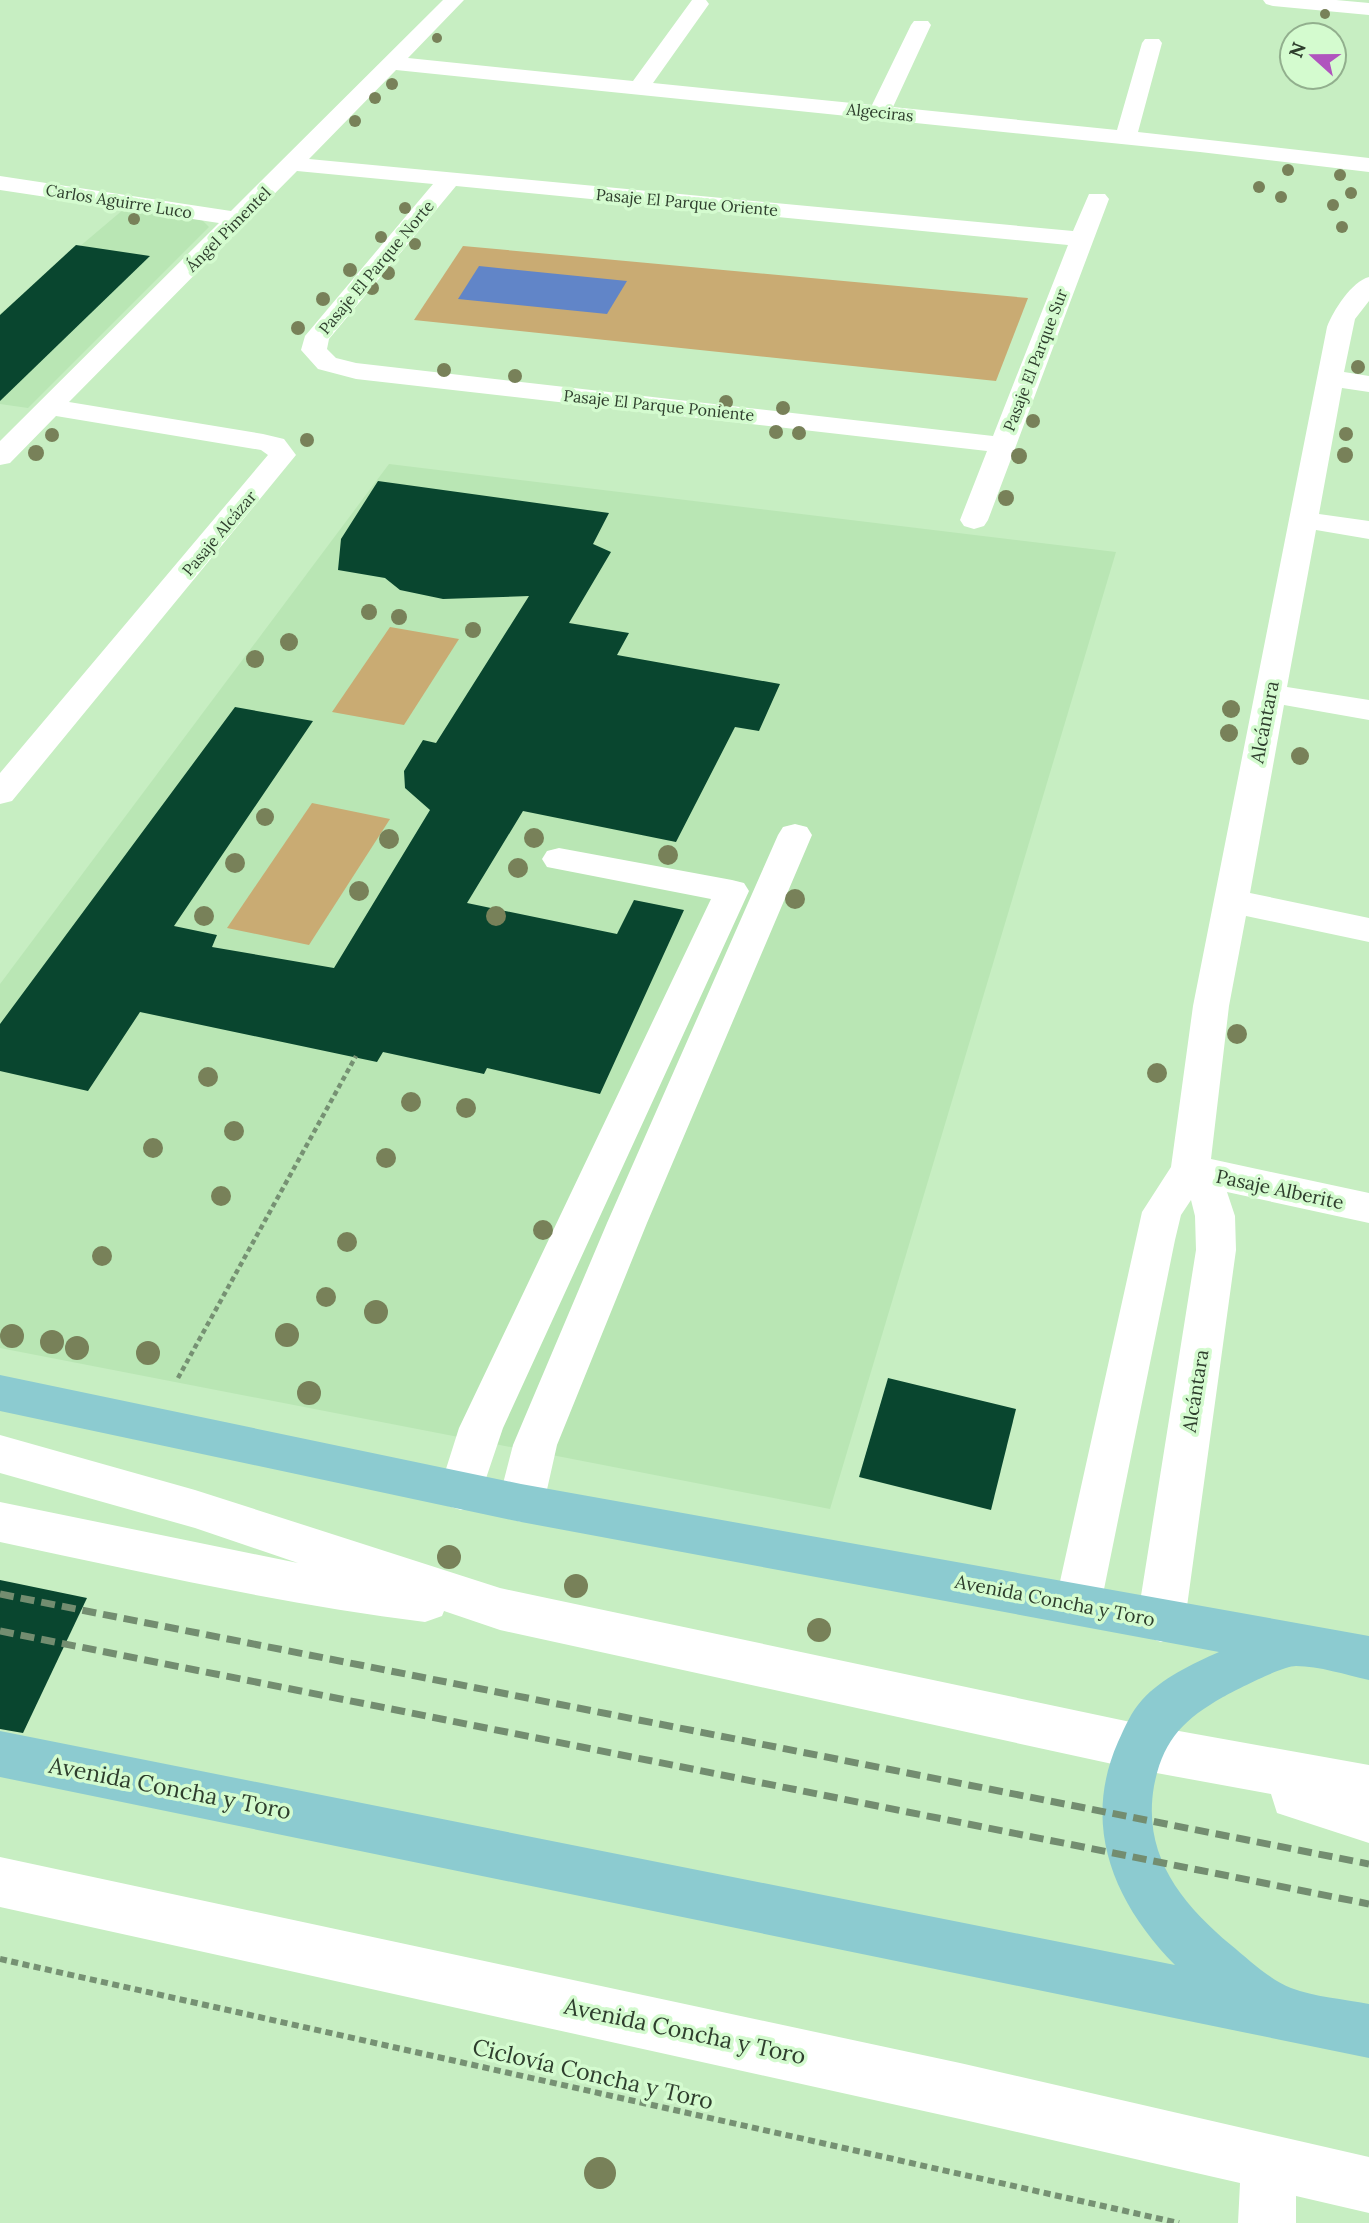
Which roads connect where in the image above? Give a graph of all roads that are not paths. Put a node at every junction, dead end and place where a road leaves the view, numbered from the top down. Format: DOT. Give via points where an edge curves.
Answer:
graph roads {
  1 [pos="454,0"];
  2 [pos="1273,0"];
  3 [pos="699,4"];
  4 [pos="1369,9"];
  5 [pos="921,24"];
  6 [pos="1152,43"];
  7 [pos="391,62"];
  8 [pos="639,88"];
  9 [pos="880,112"];
  10 [pos="1126,137"];
  11 [pos="292,164"];
  12 [pos="1369,165"];
  13 [pos="450,179"];
  14 [pos="0,183"];
  15 [pos="1097,199"];
  16 [pos="239,219"];
  17 [pos="1082,239"];
  18 [pos="1369,284"];
  19 [pos="318,358"];
  20 [pos="1330,378"];
  21 [pos="1369,384"];
  22 [pos="50,407"];
  23 [pos="1003,445"];
  24 [pos="0,457"];
  25 [pos="974,520"];
  26 [pos="1303,520"];
  27 [pos="1369,530"];
  28 [pos="1270,693"];
  29 [pos="1369,710"];
  30 [pos="0,794"];
  31 [pos="795,835"];
  32 [pos="559,859"];
  33 [pos="1230,901"];
  34 [pos="1369,930"];
  35 [pos="1190,1169"];
  36 [pos="1369,1208"];
  37 [pos="0,1393"];
  38 [pos="0,1454"];
  39 [pos="461,1491"];
  40 [pos="521,1503"];
  41 [pos="0,1522"];
  42 [pos="1078,1604"];
  43 [pos="500,1609"];
  44 [pos="1161,1620"];
  45 [pos="1293,1644"];
  46 [pos="1369,1658"];
  47 [pos="1139,1747"];
  48 [pos="0,1754"];
  49 [pos="1369,1788"];
  50 [pos="1369,1819"];
  51 [pos="0,1882"];
  52 [pos="1282,2014"];
  53 [pos="1369,2031"];
  54 [pos="1269,2164"];
  55 [pos="1369,2185"];
  56 [pos="1267,2223"];
  1 -- 7 [label="street, Ángel Pimentel"];
  2 -- 4 [label="street"];
  3 -- 8 [label="street"];
  5 -- 9 [label="street"];
  6 -- 10 [label="street"];
  7 -- 8 [label="street, Algeciras"];
  7 -- 11 [label="street, Ángel Pimentel"];
  8 -- 9 [label="street, Algeciras"];
  9 -- 10 [label="street, Algeciras"];
  10 -- 12 [label="street, Algeciras"];
  11 -- 13 [label="street, Pasaje El Parque Oriente"];
  11 -- 16 [label="street, Ángel Pimentel"];
  13 -- 17 [label="street, Pasaje El Parque Oriente"];
  13 -- 19 [label="street, Pasaje El Parque Norte" via="318,335 314,351"];
  14 -- 16 [label="street, Carlos Aguirre Luco"];
  15 -- 17 [label="street, Pasaje El Parque Sur"];
  16 -- 22 [label="street, Ángel Pimentel"];
  17 -- 23 [label="street, Pasaje El Parque Sur"];
  18 -- 20 [label="street, Alcántara" via="1343,318"];
  19 -- 23 [label="street, Pasaje El Parque Poniente" via="356,371"];
  20 -- 21 [label="street"];
  20 -- 26 [label="street, Alcántara"];
  22 -- 24 [label="street, Ángel Pimentel"];
  22 -- 30 [label="street, Pasaje Alcázar" via="263,442 274,445 282,455"];
  23 -- 25 [label="street, Pasaje El Parque Sur"];
  26 -- 27 [label="street"];
  26 -- 28 [label="street, Alcántara"];
  28 -- 29 [label="street"];
  28 -- 33 [label="street, Alcántara"];
  31 -- 40 [label="street" via="540,1433"];
  32 -- 39 [label="street" via="732,891 481,1428"];
  33 -- 34 [label="street"];
  33 -- 35 [label="street, Alcántara" via="1200,1074"];
  35 -- 36 [label="street, Pasaje Alberite"];
  35 -- 42 [label="street, Alcántara" via="1162,1212 1154,1240"];
  35 -- 44 [label="street, Alcántara" via="1213,1201 1216,1250"];
  37 -- 39 [label="main road, Avenida Concha y Toro"];
  38 -- 43 [label="street" via="195,1509"];
  39 -- 40 [label="main road, Avenida Concha y Toro"];
  40 -- 42 [label="main road, Avenida Concha y Toro"];
  41 -- 43 [label="street" via="236,1574 356,1594"];
  42 -- 44 [label="main road, Avenida Concha y Toro"];
  43 -- 47 [label="street"];
  44 -- 45 [label="main road, Avenida Concha y Toro"];
  45 -- 46 [label="main road, Avenida Concha y Toro"];
  45 -- 47 [label="main road" via="1201,1683 1164,1711"];
  47 -- 49 [label="street"];
  47 -- 50 [label="street"];
  47 -- 52 [label="main road" via="1128,1794 1128,1842 1147,1885 1175,1927 1206,1960"];
  48 -- 52 [label="main road, Avenida Concha y Toro"];
  51 -- 54 [label="street, Avenida Concha y Toro" via="972,2094"];
  52 -- 53 [label="main road, Avenida Concha y Toro"];
  54 -- 55 [label="street, Avenida Concha y Toro"];
  54 -- 56 [label="street"];
}
